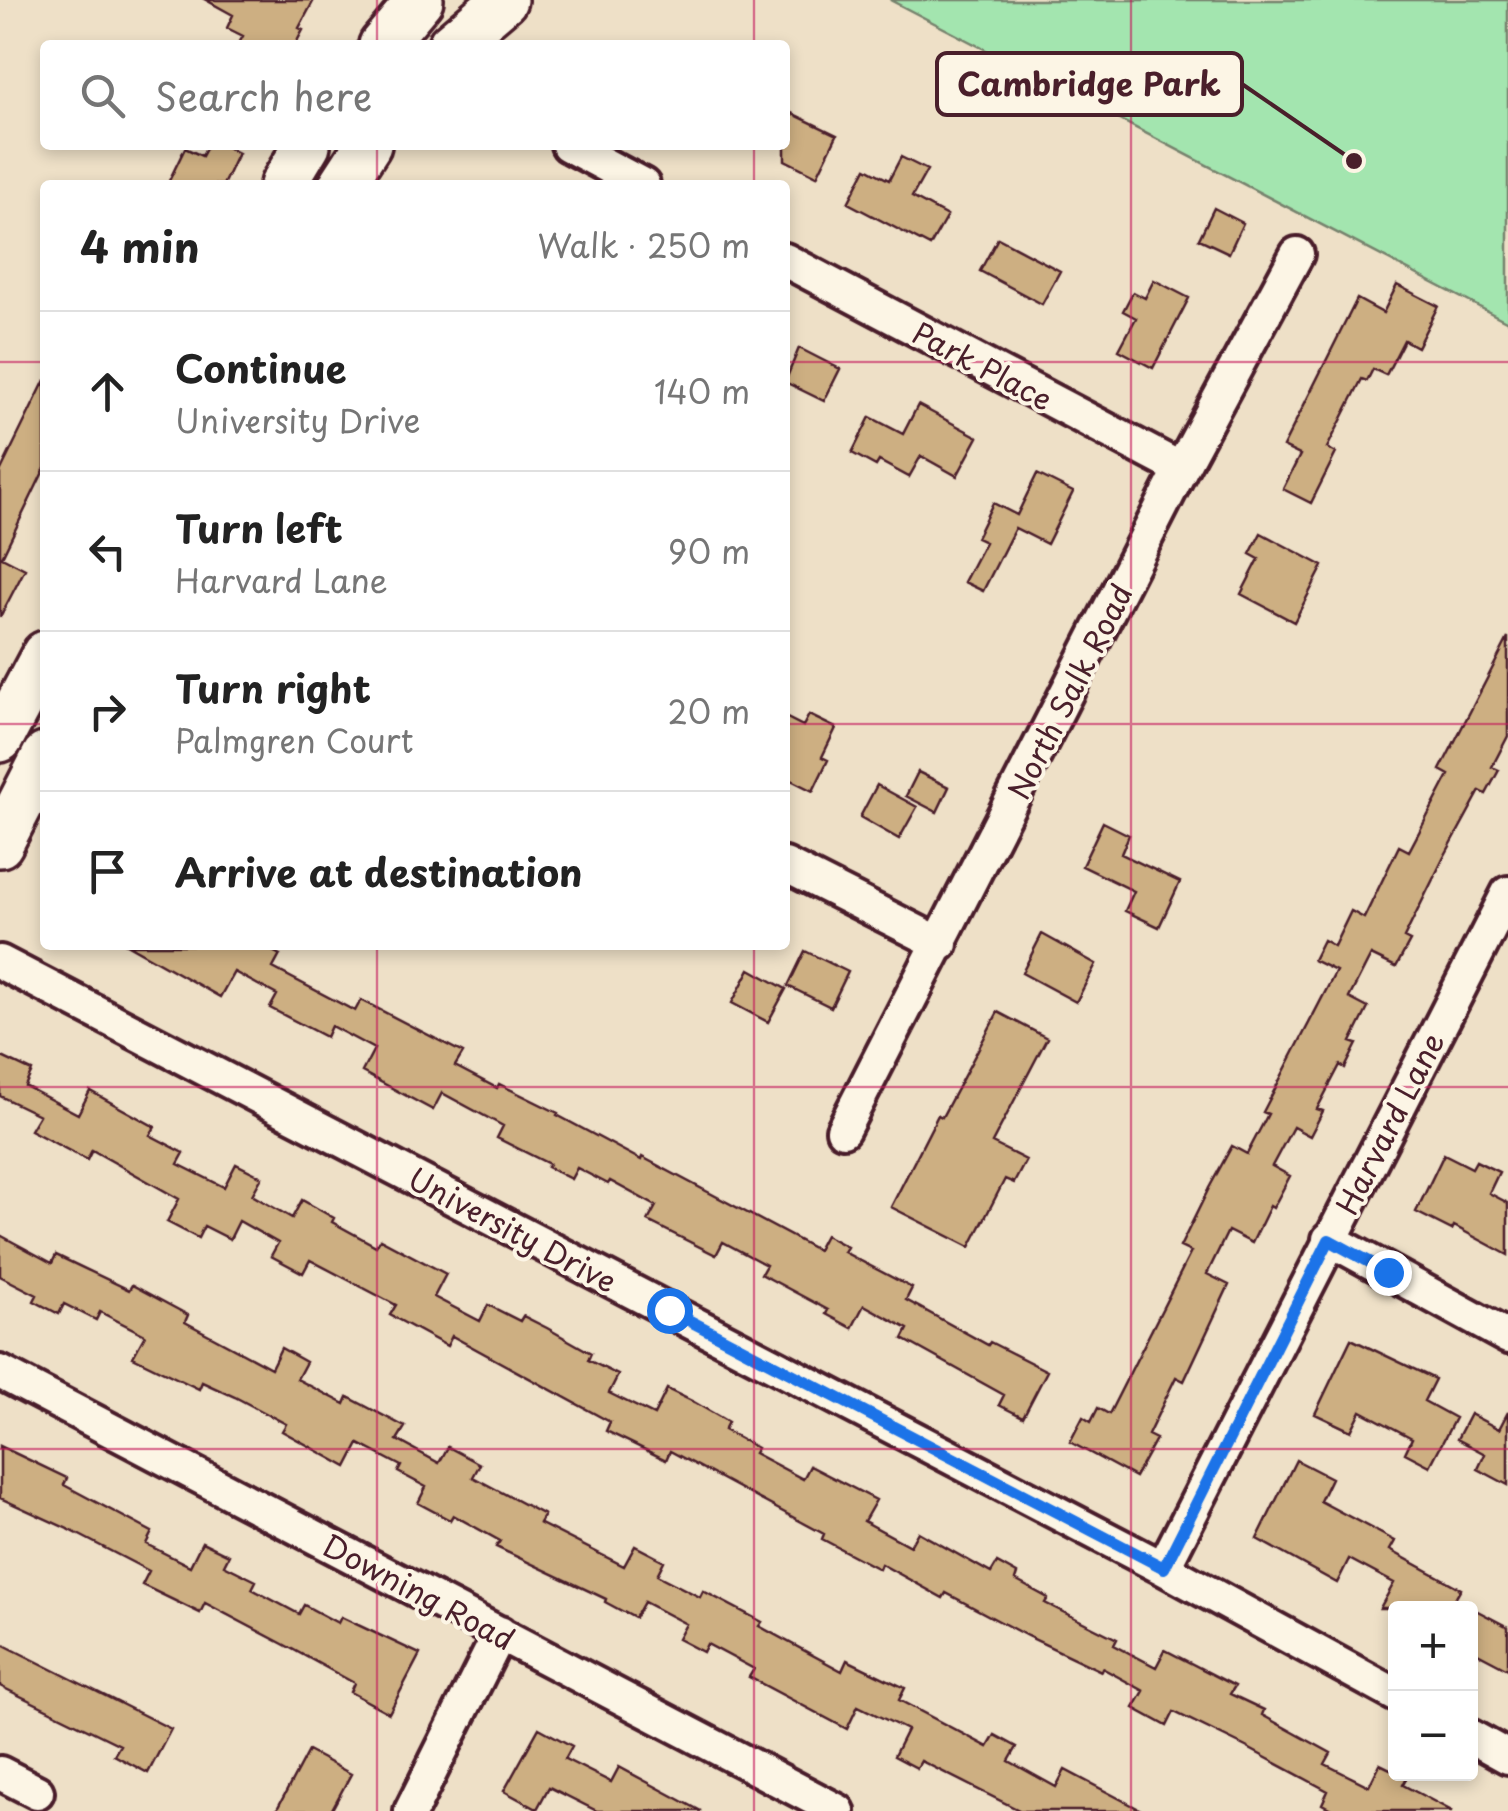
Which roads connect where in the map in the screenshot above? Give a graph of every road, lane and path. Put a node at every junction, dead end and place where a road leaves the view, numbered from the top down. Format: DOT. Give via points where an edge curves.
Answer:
graph roads {
  1 [pos="420,0"];
  2 [pos="504,0"];
  3 [pos="386,40"];
  4 [pos="457,40"];
  5 [pos="304,150"];
  6 [pos="365,150"];
  7 [pos="577,150"];
  8 [pos="286,180"];
  9 [pos="345,180"];
  10 [pos="634,180"];
  11 [pos="1297,254"];
  12 [pos="790,263"];
  13 [pos="1181,469"];
  14 [pos="40,663"];
  15 [pos="0,739"];
  16 [pos="40,766"];
  17 [pos="0,844"];
  18 [pos="790,867"];
  19 [pos="1503,914"];
  20 [pos="941,944"];
  21 [pos="0,962"];
  22 [pos="843,1130"];
  23 [pos="1329,1240"];
  24 [pos="1508,1337"];
  25 [pos="0,1372"];
  26 [pos="1164,1568"];
  27 [pos="500,1633"];
  28 [pos="1389,1691"];
  29 [pos="1478,1740"];
  30 [pos="1508,1757"];
  31 [pos="0,1774"];
  32 [pos="37,1792"];
  33 [pos="411,1811"];
  34 [pos="838,1811"];
  1 -- 3 [label="main road"];
  2 -- 4 [label="main road"];
  5 -- 8 [label="main road"];
  6 -- 9 [label="main road"];
  7 -- 10 [label="street"];
  11 -- 13 [label="street, North Salk Road"];
  12 -- 13 [label="street, Park Place"];
  13 -- 20 [label="street, North Salk Road"];
  14 -- 15 [label="main road"];
  16 -- 17 [label="main road"];
  18 -- 20 [label="street"];
  19 -- 23 [label="street, Harvard Lane"];
  20 -- 22 [label="street, North Salk Road"];
  21 -- 26 [label="street, University Drive"];
  23 -- 24 [label="street"];
  23 -- 26 [label="street, Harvard Lane"];
  25 -- 27 [label="street, Downing Road"];
  26 -- 28 [label="street, University Drive"];
  27 -- 33 [label="street"];
  27 -- 34 [label="street, Downing Road"];
  29 -- 30 [label="street"];
  31 -- 32 [label="street"];
}
